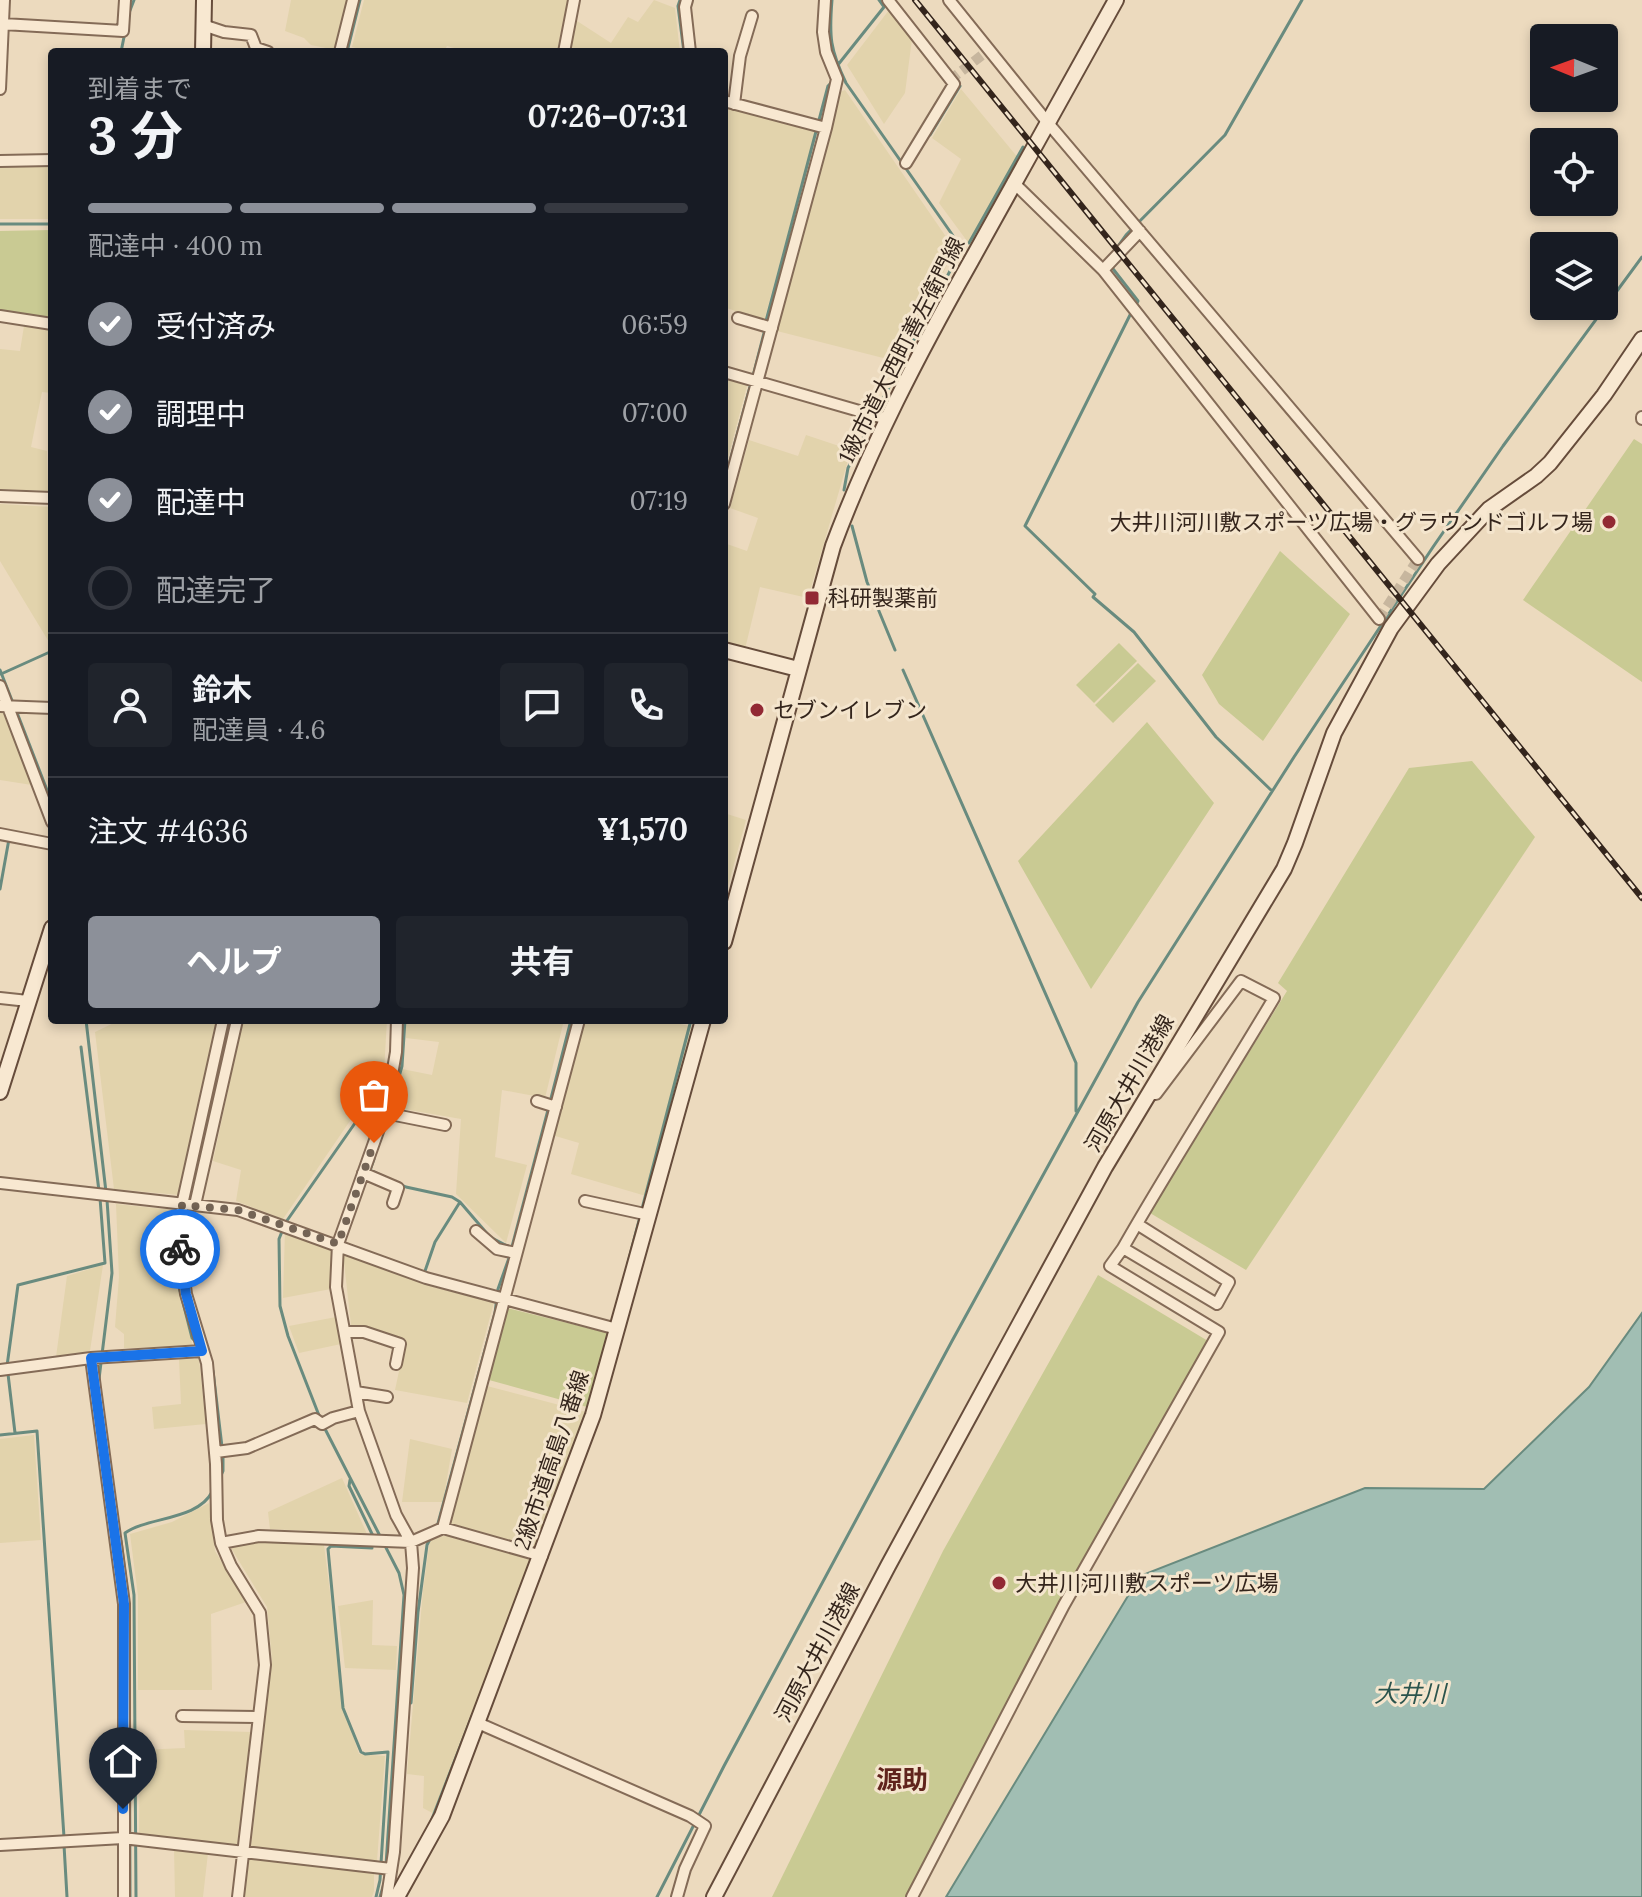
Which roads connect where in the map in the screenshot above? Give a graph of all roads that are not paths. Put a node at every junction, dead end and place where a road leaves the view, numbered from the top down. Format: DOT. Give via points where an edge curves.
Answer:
graph roads {
  1 [pos="4,0"];
  2 [pos="125,0"];
  3 [pos="204,0"];
  4 [pos="353,0"];
  5 [pos="574,0"];
  6 [pos="687,0"];
  7 [pos="825,0"];
  8 [pos="888,0"];
  9 [pos="949,0"];
  10 [pos="1116,0"];
  11 [pos="752,16"];
  12 [pos="3,24"];
  13 [pos="203,25"];
  14 [pos="203,48"];
  15 [pos="256,48"];
  16 [pos="341,48"];
  17 [pos="565,48"];
  18 [pos="690,48"];
  19 [pos="0,89"];
  20 [pos="729,103"];
  21 [pos="1048,123"];
  22 [pos="826,128"];
  23 [pos="48,160"];
  24 [pos="0,161"];
  25 [pos="906,163"];
  26 [pos="1013,182"];
  27 [pos="1140,231"];
  28 [pos="1103,270"];
  29 [pos="0,316"];
  30 [pos="738,318"];
  31 [pos="48,323"];
  32 [pos="772,328"];
  33 [pos="1642,339"];
  34 [pos="728,373"];
  35 [pos="757,381"];
  36 [pos="887,419"];
  37 [pos="728,489"];
  38 [pos="0,496"];
  39 [pos="48,498"];
  40 [pos="1418,559"];
  41 [pos="1379,619"];
  42 [pos="728,651"];
  43 [pos="798,669"];
  44 [pos="0,686"];
  45 [pos="4,706"];
  46 [pos="48,708"];
  47 [pos="48,812"];
  48 [pos="0,834"];
  49 [pos="48,843"];
  50 [pos="728,927"];
  51 [pos="48,940"];
  52 [pos="0,998"];
  53 [pos="28,1001"];
  54 [pos="222,1024"];
  55 [pos="236,1024"];
  56 [pos="397,1024"];
  57 [pos="578,1024"];
  58 [pos="702,1024"];
  59 [pos="0,1092"];
  60 [pos="1148,1094"];
  61 [pos="537,1101"];
  62 [pos="556,1107"];
  63 [pos="385,1113"];
  64 [pos="445,1125"];
  65 [pos="363,1173"];
  66 [pos="0,1183"];
  67 [pos="585,1201"];
  68 [pos="393,1203"];
  69 [pos="182,1205"];
  70 [pos="195,1205"];
  71 [pos="649,1215"];
  72 [pos="1137,1224"];
  73 [pos="476,1231"];
  74 [pos="338,1244"];
  75 [pos="1123,1248"];
  76 [pos="516,1253"];
  77 [pos="503,1299"];
  78 [pos="617,1329"];
  79 [pos="345,1332"];
  80 [pos="202,1351"];
  81 [pos="91,1358"];
  82 [pos="396,1364"];
  83 [pos="0,1370"];
  84 [pos="356,1392"];
  85 [pos="387,1397"];
  86 [pos="359,1411"];
  87 [pos="216,1452"];
  88 [pos="443,1528"];
  89 [pos="411,1542"];
  90 [pos="221,1543"];
  91 [pos="542,1556"];
  92 [pos="182,1716"];
  93 [pos="258,1717"];
  94 [pos="478,1723"];
  95 [pos="123,1838"];
  96 [pos="0,1845"];
  97 [pos="243,1852"];
  98 [pos="391,1869"];
  99 [pos="124,1897"];
  100 [pos="238,1897"];
  101 [pos="387,1897"];
  102 [pos="397,1897"];
  103 [pos="677,1897"];
  104 [pos="714,1897"];
  105 [pos="912,1897"];
  1 -- 12 [label="street"];
  2 -- 12 [label="street" via="123,31"];
  3 -- 13 [label="main road"];
  4 -- 16 [label="street"];
  5 -- 17 [label="street"];
  6 -- 18 [label="street"];
  7 -- 22 [label="street" via="826,52 837,79"];
  8 -- 25 [label="street" via="954,84"];
  9 -- 21 [label="street"];
  10 -- 21 [label="main road, 1級市道大西町善左衛門線"];
  11 -- 20 [label="street"];
  12 -- 19 [label="street"];
  13 -- 14 [label="main road"];
  13 -- 15 [label="street" via="251,35"];
  20 -- 22 [label="street"];
  21 -- 26 [label="main road, 1級市道大西町善左衛門線"];
  21 -- 27 [label="street"];
  22 -- 32 [label="street"];
  23 -- 24 [label="street"];
  26 -- 28 [label="street"];
  26 -- 36 [label="main road, 1級市道大西町善左衛門線"];
  27 -- 28 [label="street"];
  27 -- 40 [label="street"];
  28 -- 41 [label="street"];
  29 -- 31 [label="street"];
  30 -- 32 [label="street"];
  32 -- 35 [label="street"];
  33 -- 60 [label="main road, 河原大井川港線" via="1550,463 1464,535 1391,628 1334,733 1284,869"];
  34 -- 35 [label="street"];
  35 -- 36 [label="street"];
  35 -- 37 [label="street"];
  36 -- 43 [label="main road, 1級市道大西町善左衛門線" via="833,546"];
  38 -- 39 [label="street"];
  42 -- 43 [label="main road"];
  43 -- 50 [label="main road"];
  44 -- 45 [label="street"];
  45 -- 46 [label="street"];
  45 -- 47 [label="street"];
  48 -- 49 [label="street"];
  51 -- 53 [label="main road"];
  52 -- 53 [label="street"];
  53 -- 59 [label="main road"];
  54 -- 69 [label="street"];
  55 -- 70 [label="street"];
  56 -- 63 [label="street"];
  57 -- 62 [label="street"];
  58 -- 71 [label="main road, 2級市道高島八番線"];
  60 -- 72 [label="street" via="1156,1094 1241,981 1274,998"];
  60 -- 104 [label="main road, 河原大井川港線" via="998,1361"];
  61 -- 62 [label="street"];
  62 -- 76 [label="street"];
  63 -- 64 [label="street"];
  63 -- 65 [label="street"];
  65 -- 68 [label="street" via="398,1188"];
  65 -- 74 [label="street"];
  66 -- 69 [label="street"];
  67 -- 71 [label="street"];
  69 -- 70 [label="street"];
  69 -- 80 [label="street" via="186,1294"];
  70 -- 74 [label="street" via="238,1210"];
  71 -- 78 [label="main road, 2級市道高島八番線"];
  72 -- 75 [label="street"];
  72 -- 75 [label="street" via="1229,1282 1217,1304"];
  73 -- 76 [label="street" via="497,1249"];
  74 -- 77 [label="street" via="426,1278"];
  74 -- 79 [label="street" via="336,1287"];
  75 -- 105 [label="street" via="1110,1266 1219,1332 1064,1605"];
  76 -- 77 [label="street"];
  77 -- 78 [label="street"];
  77 -- 88 [label="street"];
  78 -- 91 [label="main road, 2級市道高島八番線" via="593,1415"];
  79 -- 82 [label="street" via="364,1332 400,1344"];
  79 -- 84 [label="street"];
  80 -- 81 [label="street"];
  80 -- 87 [label="street"];
  81 -- 83 [label="street"];
  81 -- 95 [label="street" via="124,1604"];
  84 -- 85 [label="street"];
  84 -- 86 [label="street"];
  86 -- 87 [label="street" via="322,1424 315,1419 247,1448"];
  86 -- 89 [label="street"];
  87 -- 90 [label="street"];
  88 -- 89 [label="street"];
  88 -- 91 [label="street"];
  89 -- 90 [label="street" via="259,1536"];
  89 -- 98 [label="street"];
  90 -- 93 [label="street" via="260,1613 265,1665"];
  91 -- 94 [label="main road, 2級市道高島八番線"];
  92 -- 93 [label="street"];
  93 -- 97 [label="street"];
  94 -- 102 [label="main road, 2級市道高島八番線" via="442,1816"];
  94 -- 103 [label="street" via="705,1826"];
  95 -- 96 [label="street"];
  95 -- 97 [label="street"];
  95 -- 99 [label="street"];
  97 -- 98 [label="street"];
  97 -- 100 [label="street"];
  98 -- 101 [label="street"];
}
